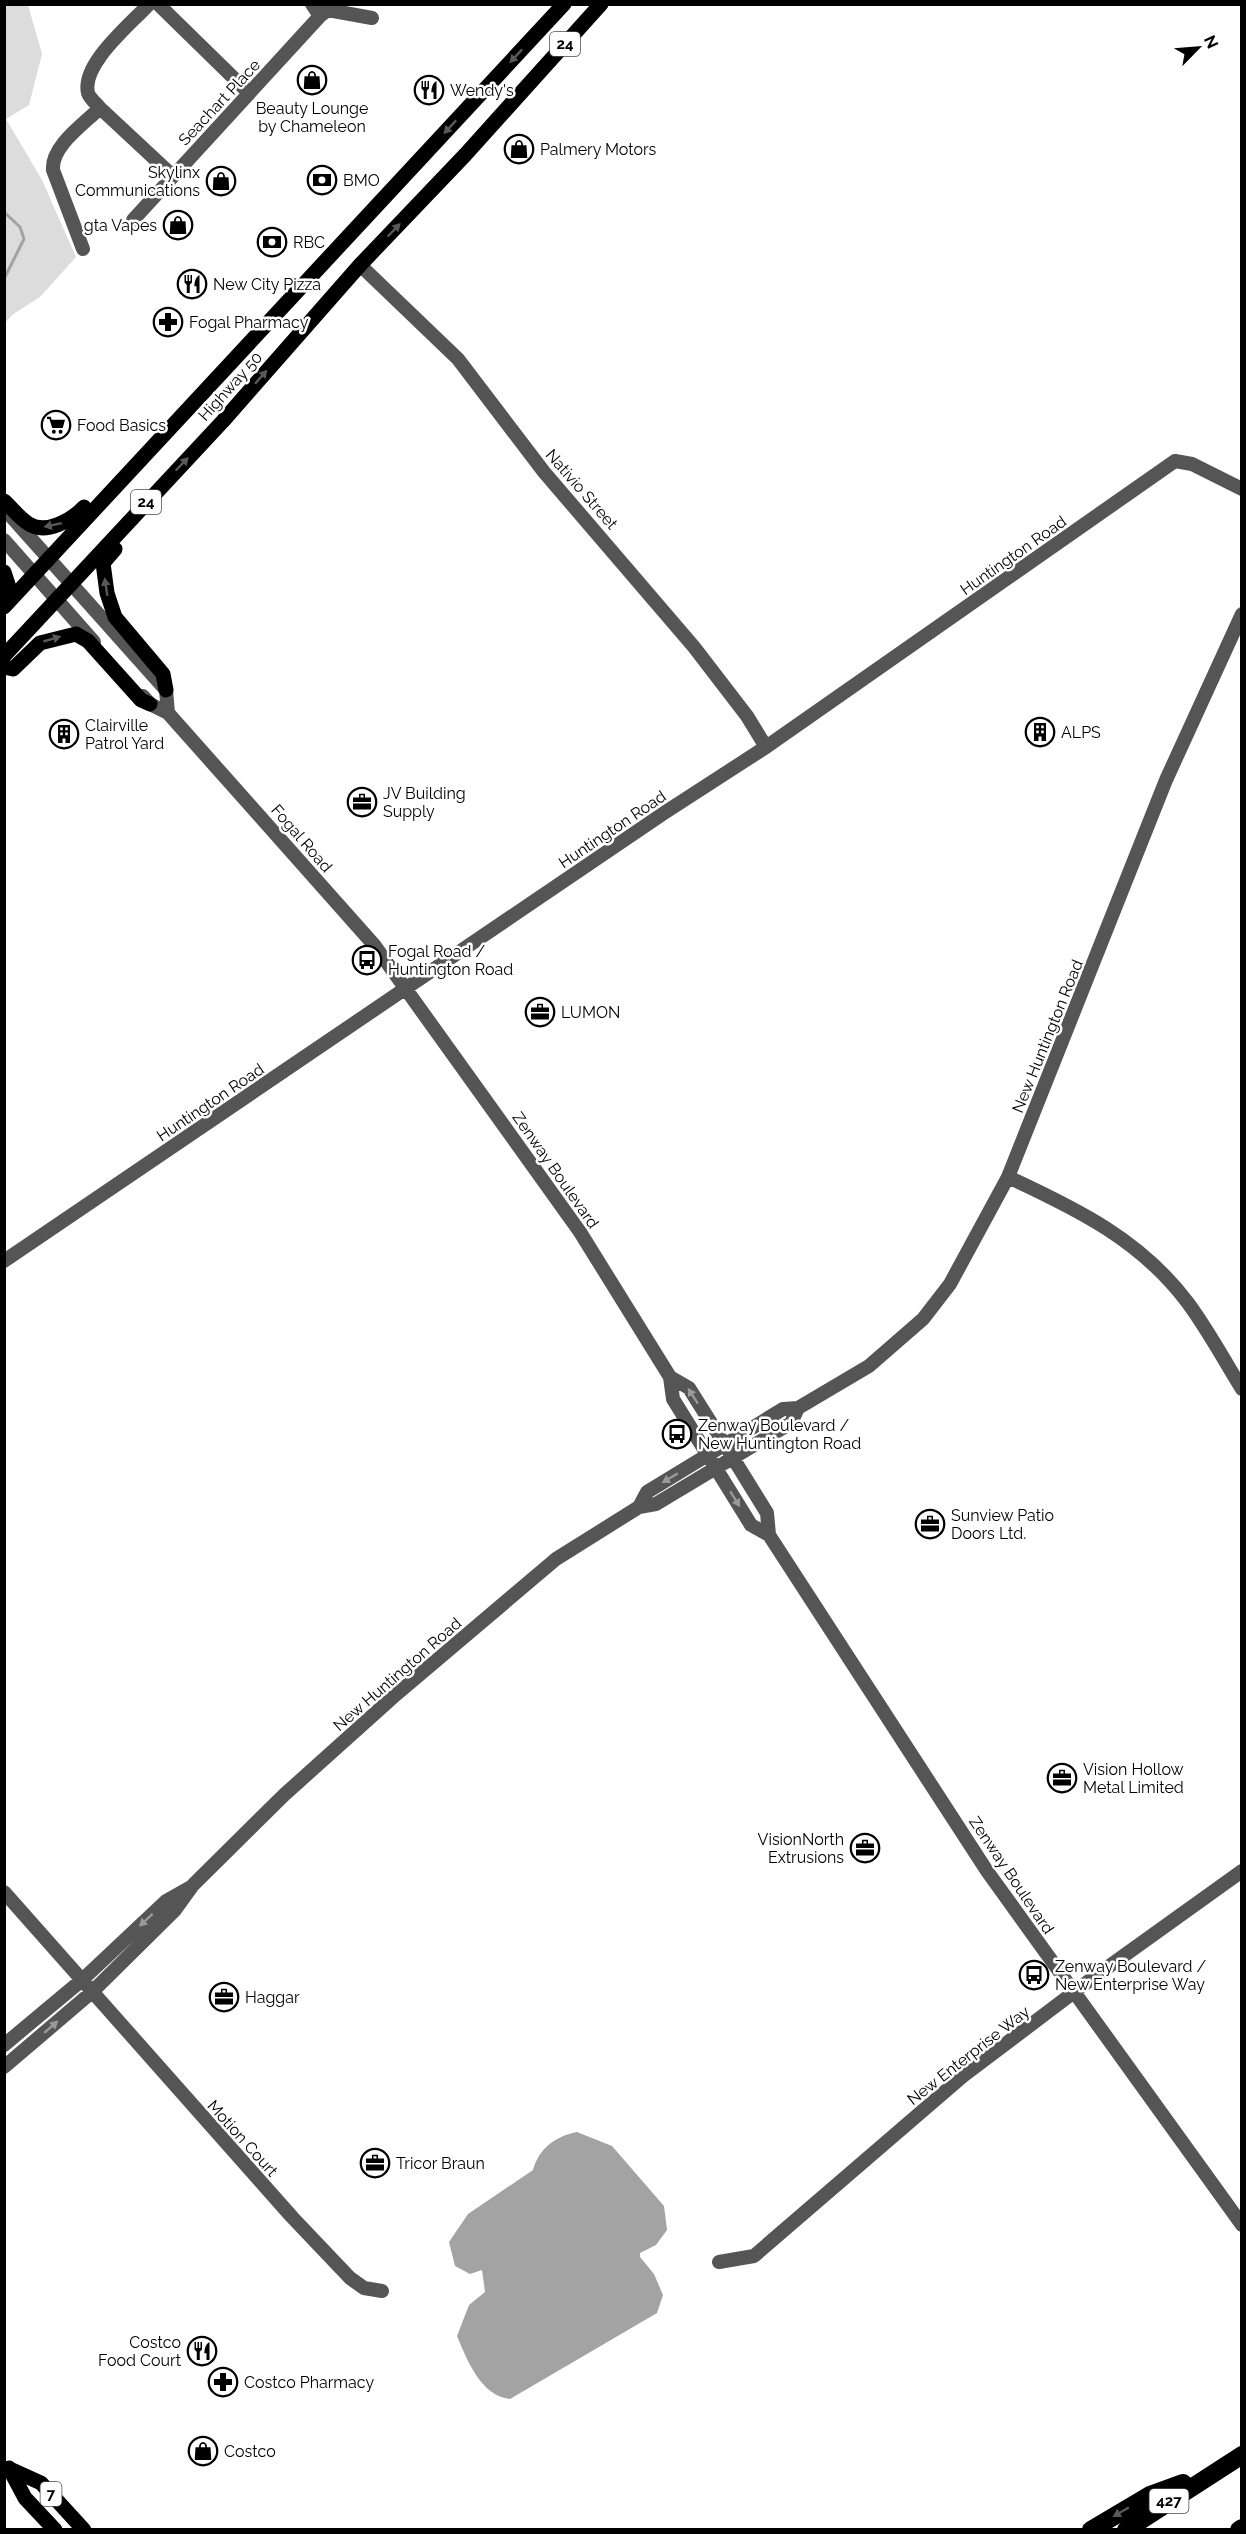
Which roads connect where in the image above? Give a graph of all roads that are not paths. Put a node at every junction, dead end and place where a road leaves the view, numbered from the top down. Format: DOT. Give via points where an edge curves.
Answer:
graph roads {
  1 [pos="149,4"];
  2 [pos="158,4"];
  3 [pos="564,4"];
  4 [pos="601,4"];
  5 [pos="316,10"];
  6 [pos="372,18"];
  7 [pos="249,93"];
  8 [pos="100,108"];
  9 [pos="173,176"];
  10 [pos="133,220"];
  11 [pos="83,249"];
  12 [pos="360,265"];
  13 [pos="147,453"];
  14 [pos="1242,489"];
  15 [pos="4,501"];
  16 [pos="145,503"];
  17 [pos="4,509"];
  18 [pos="4,540"];
  19 [pos="49,559"];
  20 [pos="4,572"];
  21 [pos="35,574"];
  22 [pos="71,584"];
  23 [pos="4,593"];
  24 [pos="57,599"];
  25 [pos="4,608"];
  26 [pos="1242,614"];
  27 [pos="4,656"];
  28 [pos="4,668"];
  29 [pos="166,690"];
  30 [pos="150,704"];
  31 [pos="168,714"];
  32 [pos="766,747"];
  33 [pos="406,989"];
  34 [pos="1008,1177"];
  35 [pos="4,1261"];
  36 [pos="670,1377"];
  37 [pos="1242,1389"];
  38 [pos="798,1408"];
  39 [pos="724,1445"];
  40 [pos="708,1455"];
  41 [pos="733,1458"];
  42 [pos="716,1468"];
  43 [pos="639,1507"];
  44 [pos="769,1534"];
  45 [pos="1242,1871"];
  46 [pos="193,1885"];
  47 [pos="4,1892"];
  48 [pos="82,1980"];
  49 [pos="92,1992"];
  50 [pos="1075,1992"];
  51 [pos="4,2045"];
  52 [pos="4,2067"];
  53 [pos="1242,2225"];
  54 [pos="719,2262"];
  55 [pos="382,2291"];
  56 [pos="1242,2455"];
  57 [pos="7,2466"];
  58 [pos="1213,2473"];
  59 [pos="55,2529"];
  60 [pos="84,2529"];
  61 [pos="1091,2529"];
  62 [pos="1126,2529"];
  1 -- 8 [label="street" via="94,65 88,94"];
  2 -- 7 [label="street"];
  3 -- 13 [label="main road, Highway 50 / 24, one-way"];
  12 -- 4 [label="main road, Highway 50 / 24, one-way"];
  5 -- 6 [label="street"];
  5 -- 7 [label="street, Seachart Place"];
  7 -- 9 [label="street, Seachart Place"];
  8 -- 9 [label="street"];
  8 -- 11 [label="street" via="63,144 52,165"];
  9 -- 10 [label="street, Seachart Place"];
  16 -- 12 [label="main road, Highway 50 / 24, one-way"];
  12 -- 32 [label="street, Nativio Street" via="458,359 544,472 694,647"];
  13 -- 15 [label="main road, one-way" via="111,478 72,519 64,522 43,527 30,525"];
  13 -- 19 [label="main road, Highway 50 / 24"];
  14 -- 32 [label="street, Huntington Road" via="1192,464 1175,461"];
  16 -- 22 [label="main road, Highway 50 / 24"];
  29 -- 16 [label="main road, one-way" via="163,674 115,617 103,563 144,517"];
  17 -- 19 [label="street"];
  18 -- 21 [label="street, Fogal Road"];
  19 -- 21 [label="main road, Highway 50 / 24"];
  19 -- 22 [label="street"];
  20 -- 23 [label="main road" via="8,584"];
  21 -- 24 [label="street, Fogal Road"];
  21 -- 25 [label="main road, Highway 50 / 24"];
  22 -- 24 [label="main road, Highway 50 / 24"];
  22 -- 29 [label="street"];
  24 -- 27 [label="main road, Highway 50 / 24"];
  24 -- 30 [label="street, Fogal Road"];
  26 -- 34 [label="street, New Huntington Road" via="1166,780"];
  28 -- 30 [label="main road, one-way" via="13,669 40,643 76,634 88,641 141,700"];
  29 -- 31 [label="street"];
  30 -- 31 [label="street, Fogal Road"];
  31 -- 33 [label="street, Fogal Road" via="375,946"];
  32 -- 33 [label="street, Huntington Road"];
  33 -- 35 [label="street, Huntington Road"];
  33 -- 36 [label="street, Zenway Boulevard" via="580,1232"];
  34 -- 37 [label="street" via="1102,1223 1147,1257 1187,1302"];
  34 -- 38 [label="street, New Huntington Road" via="950,1284 926,1315 869,1366"];
  39 -- 36 [label="street, Zenway Boulevard, one-way" via="689,1388"];
  36 -- 40 [label="street, Zenway Boulevard" via="673,1399"];
  38 -- 39 [label="street, New Huntington Road" via="783,1409"];
  38 -- 41 [label="street, New Huntington Road" via="792,1423"];
  39 -- 40 [label="street, New Huntington Road"];
  39 -- 41 [label="street, Zenway Boulevard"];
  40 -- 42 [label="street, Zenway Boulevard"];
  40 -- 43 [label="street, New Huntington Road, one-way" via="647,1492"];
  41 -- 42 [label="street, New Huntington Road"];
  41 -- 44 [label="street, Zenway Boulevard" via="767,1513"];
  42 -- 43 [label="street, New Huntington Road" via="656,1504"];
  42 -- 44 [label="street, Zenway Boulevard, one-way" via="751,1525"];
  43 -- 46 [label="street, New Huntington Road" via="556,1559 484,1619 284,1795"];
  44 -- 50 [label="street, Zenway Boulevard" via="987,1871"];
  45 -- 50 [label="street, New Enterprise Way"];
  46 -- 48 [label="street, New Huntington Road, one-way" via="166,1901"];
  46 -- 49 [label="street, New Huntington Road" via="175,1910"];
  47 -- 48 [label="street, Motion Court"];
  48 -- 49 [label="street, Motion Court"];
  48 -- 51 [label="street, New Huntington Road"];
  52 -- 49 [label="street, New Huntington Road, one-way"];
  49 -- 55 [label="street, Motion Court" via="350,2277 364,2288"];
  50 -- 53 [label="street, Zenway Boulevard"];
  50 -- 54 [label="street, New Enterprise Way" via="963,2076 754,2256"];
  56 -- 58 [label="highway, 427"];
  57 -- 59 [label="main road, 7" via="25,2498"];
  57 -- 60 [label="main road, 7" via="41,2483"];
  58 -- 61 [label="highway, one-way" via="1150,2495"];
  58 -- 62 [label="highway, 427"];
}
